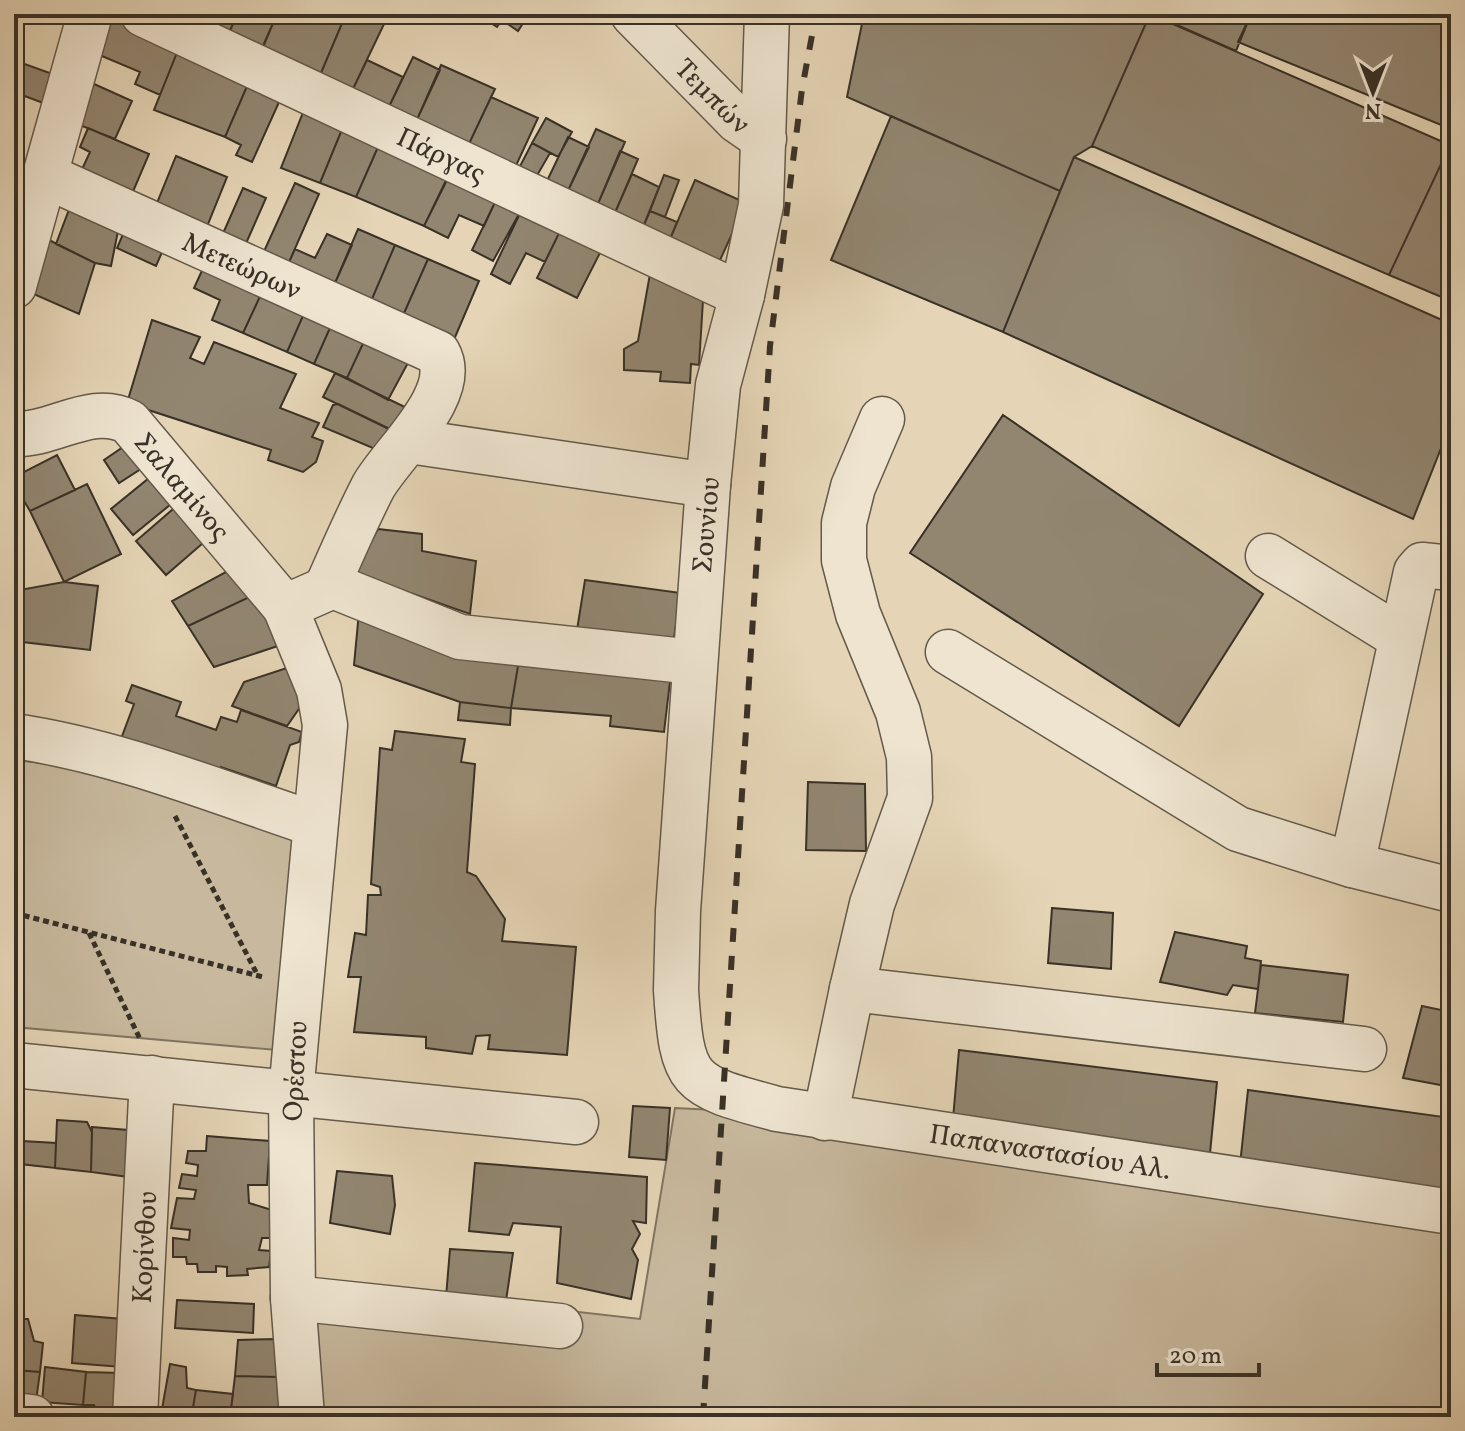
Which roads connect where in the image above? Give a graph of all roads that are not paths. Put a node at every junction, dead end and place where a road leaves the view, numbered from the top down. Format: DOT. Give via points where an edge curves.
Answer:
graph roads {
  1 [pos="90,14"];
  2 [pos="143,14"];
  3 [pos="633,14"];
  4 [pos="767,14"];
  5 [pos="764,139"];
  6 [pos="46,176"];
  7 [pos="14,286"];
  8 [pos="742,295"];
  9 [pos="882,419"];
  10 [pos="14,434"];
  11 [pos="409,441"];
  12 [pos="708,485"];
  13 [pos="1268,556"];
  14 [pos="1451,568"];
  15 [pos="327,587"];
  16 [pos="285,607"];
  17 [pos="1401,638"];
  18 [pos="948,652"];
  19 [pos="694,662"];
  20 [pos="325,725"];
  21 [pos="14,736"];
  22 [pos="314,824"];
  23 [pos="1352,865"];
  24 [pos="1451,890"];
  25 [pos="852,989"];
  26 [pos="679,1040"];
  27 [pos="1364,1049"];
  28 [pos="14,1065"];
  29 [pos="152,1078"];
  30 [pos="291,1093"];
  31 [pos="825,1118"];
  32 [pos="576,1122"];
  33 [pos="1451,1212"];
  34 [pos="293,1298"];
  35 [pos="560,1326"];
  36 [pos="14,1415"];
  37 [pos="32,1417"];
  38 [pos="135,1417"];
  39 [pos="302,1417"];
  1 -- 6 [label="street"];
  2 -- 8 [label="street, Πάργας"];
  3 -- 5 [label="street, Τεμπών" via="738,121"];
  4 -- 5 [label="street, Σουνίου"];
  5 -- 8 [label="street, Σουνίου" via="761,205"];
  6 -- 7 [label="street"];
  6 -- 11 [label="street, Μετεώρων" via="438,353 444,367 437,390"];
  8 -- 12 [label="street, Σουνίου" via="718,385"];
  9 -- 25 [label="street" via="853,487 844,523 844,560 858,614 898,712 909,757 910,798 872,904"];
  10 -- 16 [label="street, Σαλαμίνος" via="30,435 102,413 129,422"];
  11 -- 12 [label="street"];
  11 -- 15 [label="street" via="379,478"];
  12 -- 19 [label="street, Σουνίου"];
  13 -- 17 [label="street"];
  14 -- 17 [label="street" via="1431,563 1416,572"];
  15 -- 16 [label="street"];
  15 -- 19 [label="street" via="460,637"];
  16 -- 20 [label="street, Σαλαμίνος" via="319,690"];
  17 -- 23 [label="street"];
  18 -- 23 [label="street" via="1238,829"];
  19 -- 26 [label="street, Σουνίου" via="678,911"];
  20 -- 22 [label="street, Ορέστου"];
  21 -- 22 [label="street" via="66,744 150,768"];
  22 -- 30 [label="street, Ορέστου"];
  23 -- 24 [label="street"];
  25 -- 27 [label="street"];
  25 -- 31 [label="street"];
  26 -- 31 [label="street, Παπαναστασίου Αλ." via="691,1074 709,1088"];
  28 -- 29 [label="street"];
  29 -- 30 [label="street"];
  29 -- 38 [label="street, Κορίνθου"];
  30 -- 32 [label="street"];
  30 -- 34 [label="street, Ορέστου"];
  31 -- 33 [label="street, Παπαναστασίου Αλ."];
  34 -- 35 [label="street"];
  34 -- 39 [label="street, Ορέστου"];
  36 -- 37 [label="street"];
}
